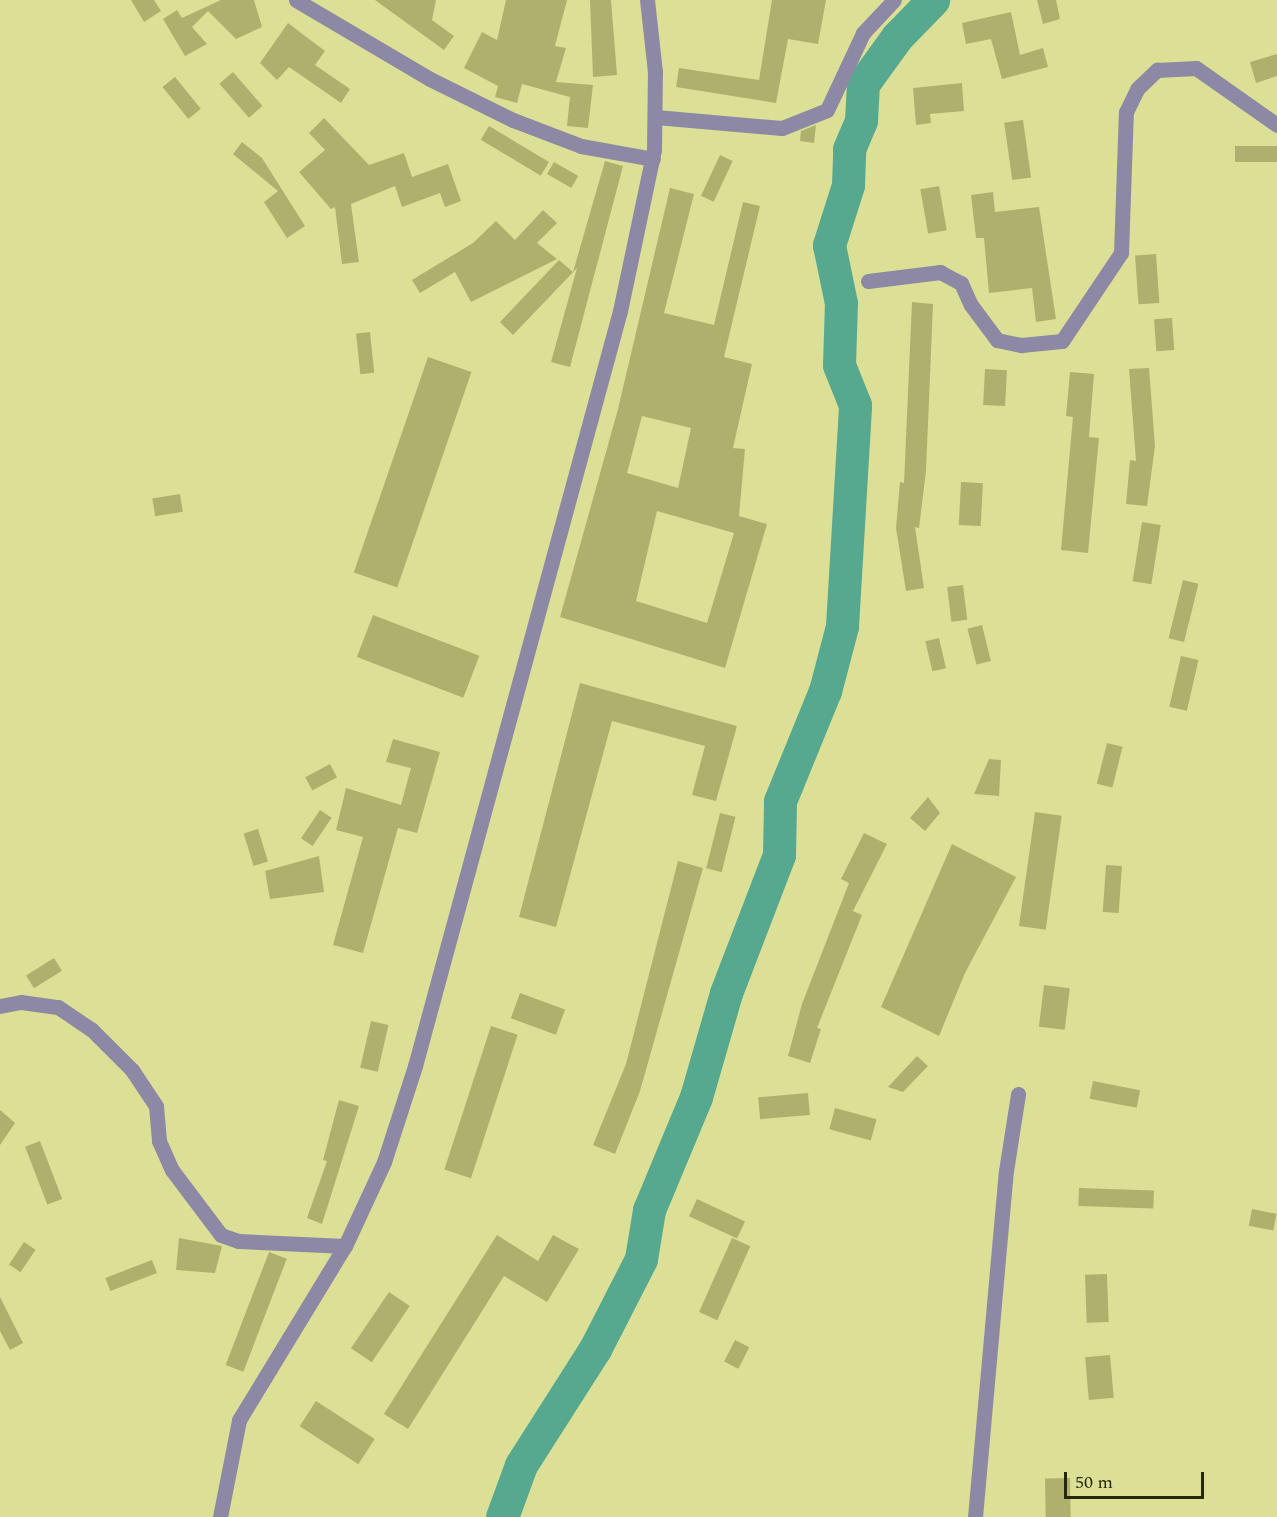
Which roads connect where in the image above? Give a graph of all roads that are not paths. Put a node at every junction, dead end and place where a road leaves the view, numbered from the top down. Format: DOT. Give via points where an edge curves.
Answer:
graph roads {
  1 [pos="296,0"];
  2 [pos="647,0"];
  3 [pos="894,0"];
  4 [pos="655,123"];
  5 [pos="1277,125"];
  6 [pos="653,155"];
  7 [pos="868,281"];
  8 [pos="0,1005"];
  9 [pos="1018,1094"];
  10 [pos="345,1246"];
  11 [pos="220,1517"];
  12 [pos="975,1517"];
  1 -- 6 [label="street" via="430,79 513,120 581,146"];
  2 -- 4 [label="street"];
  3 -- 4 [label="street" via="863,33 827,110 782,128"];
  4 -- 6 [label="street"];
  5 -- 7 [label="street" via="1196,68 1157,70 1137,88 1126,112 1121,253 1082,318 1062,341 1021,345 997,340 971,305 961,283 940,272"];
  6 -- 10 [label="street" via="585,452 416,1066 384,1162"];
  8 -- 10 [label="street" via="21,1002 58,1007 92,1030 132,1070 156,1106 159,1141 172,1170 221,1235 238,1241"];
  9 -- 12 [label="street" via="1006,1171"];
  10 -- 11 [label="street" via="239,1420"];
}
